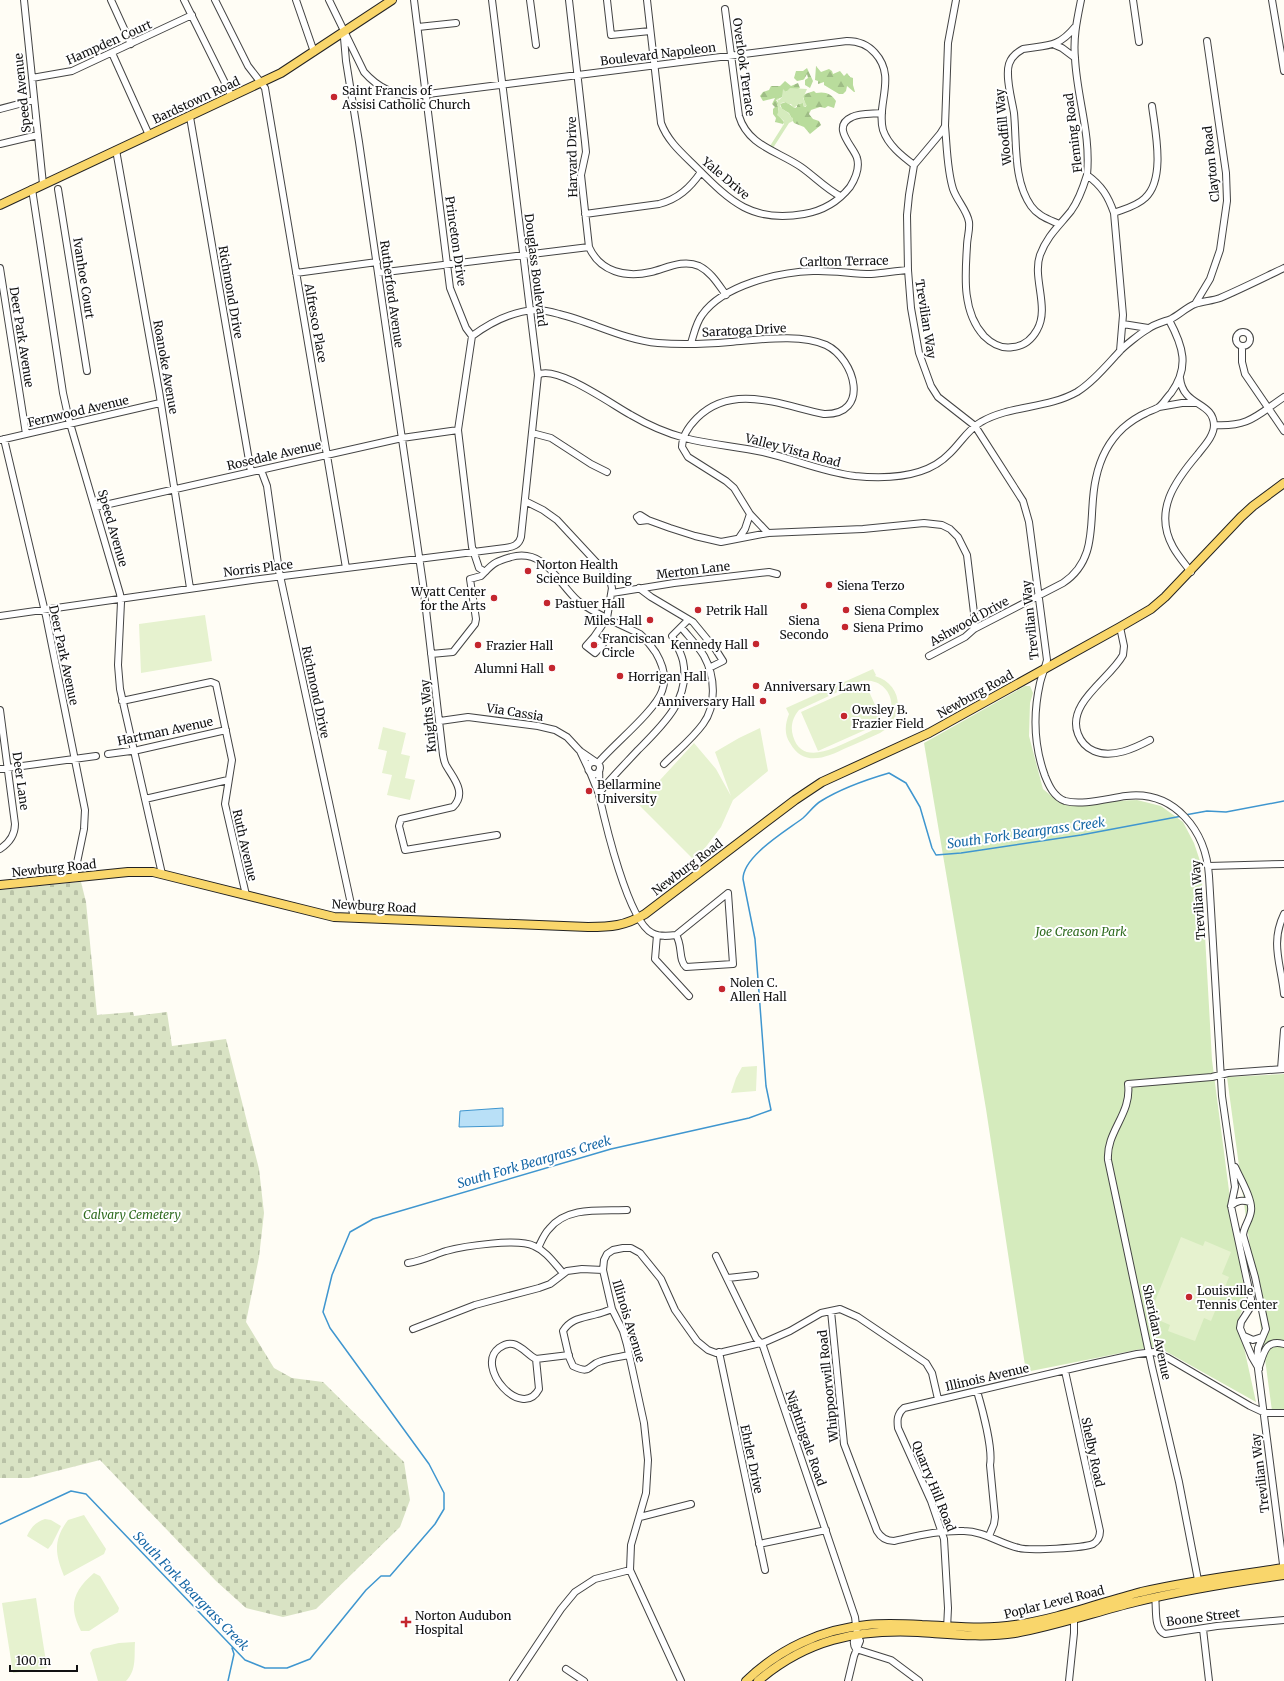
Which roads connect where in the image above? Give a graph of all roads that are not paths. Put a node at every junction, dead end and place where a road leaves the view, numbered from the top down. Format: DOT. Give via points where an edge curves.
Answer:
graph roads {
  1 [pos="24,0"];
  2 [pos="111,0"];
  3 [pos="184,0"];
  4 [pos="215,0"];
  5 [pos="296,0"];
  6 [pos="329,0"];
  7 [pos="392,0"];
  8 [pos="414,0"];
  9 [pos="492,0"];
  10 [pos="530,0"];
  11 [pos="570,0"];
  12 [pos="608,0"];
  13 [pos="647,0"];
  14 [pos="956,0"];
  15 [pos="1081,0"];
  16 [pos="1133,0"];
  17 [pos="1272,0"];
  18 [pos="725,9"];
  19 [pos="192,15"];
  20 [pos="456,23"];
  21 [pos="418,27"];
  22 [pos="1075,27"];
  23 [pos="650,31"];
  24 [pos="345,32"];
  25 [pos="1207,41"];
  26 [pos="1139,42"];
  27 [pos="131,44"];
  28 [pos="536,45"];
  29 [pos="1055,45"];
  30 [pos="314,52"];
  31 [pos="112,53"];
  32 [pos="732,56"];
  33 [pos="1074,57"];
  34 [pos="654,66"];
  35 [pos="1284,71"];
  36 [pos="578,75"];
  37 [pos="32,78"];
  38 [pos="262,83"];
  39 [pos="502,85"];
  40 [pos="426,94"];
  41 [pos="232,97"];
  42 [pos="34,100"];
  43 [pos="1152,106"];
  44 [pos="0,109"];
  45 [pos="882,113"];
  46 [pos="190,117"];
  47 [pos="945,126"];
  48 [pos="38,135"];
  49 [pos="149,135"];
  50 [pos="0,144"];
  51 [pos="116,150"];
  52 [pos="914,165"];
  53 [pos="701,172"];
  54 [pos="1087,175"];
  55 [pos="43,184"];
  56 [pos="32,189"];
  57 [pos="58,189"];
  58 [pos="840,196"];
  59 [pos="0,205"];
  60 [pos="1114,213"];
  61 [pos="585,214"];
  62 [pos="1059,224"];
  63 [pos="589,247"];
  64 [pos="523,254"];
  65 [pos="377,262"];
  66 [pos="446,264"];
  67 [pos="0,268"];
  68 [pos="1284,268"];
  69 [pos="908,270"];
  70 [pos="296,273"];
  71 [pos="378,273"];
  72 [pos="726,295"];
  73 [pos="1194,304"];
  74 [pos="531,311"];
  75 [pos="1169,320"];
  76 [pos="1123,324"];
  77 [pos="1148,328"];
  78 [pos="472,336"];
  79 [pos="691,343"];
  80 [pos="1242,347"];
  81 [pos="1120,351"];
  82 [pos="87,370"];
  83 [pos="538,375"];
  84 [pos="1180,378"];
  85 [pos="1284,397"];
  86 [pos="160,403"];
  87 [pos="1196,403"];
  88 [pos="1159,407"];
  89 [pos="1268,408"];
  90 [pos="71,424"];
  91 [pos="1214,425"];
  92 [pos="975,426"];
  93 [pos="458,430"];
  94 [pos="1284,431"];
  95 [pos="532,433"];
  96 [pos="26,434"];
  97 [pos="402,438"];
  98 [pos="684,438"];
  99 [pos="2,440"];
  100 [pos="328,454"];
  101 [pos="261,470"];
  102 [pos="251,472"];
  103 [pos="607,472"];
  104 [pos="1284,483"];
  105 [pos="174,490"];
  106 [pos="525,501"];
  107 [pos="96,507"];
  108 [pos="750,514"];
  109 [pos="648,520"];
  110 [pos="768,533"];
  111 [pos="739,538"];
  112 [pos="518,543"];
  113 [pos="473,552"];
  114 [pos="419,559"];
  115 [pos="346,568"];
  116 [pos="485,572"];
  117 [pos="1191,572"];
  118 [pos="777,574"];
  119 [pos="280,576"];
  120 [pos="190,588"];
  121 [pos="640,588"];
  122 [pos="612,593"];
  123 [pos="1039,594"];
  124 [pos="120,598"];
  125 [pos="44,609"];
  126 [pos="0,616"];
  127 [pos="607,618"];
  128 [pos="688,620"];
  129 [pos="681,627"];
  130 [pos="1120,628"];
  131 [pos="974,629"];
  132 [pos="594,637"];
  133 [pos="432,654"];
  134 [pos="929,656"];
  135 [pos="709,668"];
  136 [pos="1045,668"];
  137 [pos="122,701"];
  138 [pos="0,710"];
  139 [pos="440,721"];
  140 [pos="226,730"];
  141 [pos="1150,740"];
  142 [pos="134,751"];
  143 [pos="580,751"];
  144 [pos="108,754"];
  145 [pos="96,756"];
  146 [pos="74,759"];
  147 [pos="597,762"];
  148 [pos="664,764"];
  149 [pos="8,768"];
  150 [pos="0,769"];
  151 [pos="589,770"];
  152 [pos="599,771"];
  153 [pos="228,780"];
  154 [pos="599,793"];
  155 [pos="145,800"];
  156 [pos="497,834"];
  157 [pos="0,849"];
  158 [pos="1284,864"];
  159 [pos="1208,866"];
  160 [pos="162,874"];
  161 [pos="74,877"];
  162 [pos="0,885"];
  163 [pos="246,895"];
  164 [pos="1284,914"];
  165 [pos="639,917"];
  166 [pos="354,918"];
  167 [pos="657,935"];
  168 [pos="676,935"];
  169 [pos="1284,994"];
  170 [pos="689,996"];
  171 [pos="1284,1030"];
  172 [pos="1282,1069"];
  173 [pos="1221,1074"];
  174 [pos="1231,1160"];
  175 [pos="1250,1202"];
  176 [pos="1231,1206"];
  177 [pos="627,1210"];
  178 [pos="538,1248"];
  179 [pos="716,1256"];
  180 [pos="408,1263"];
  181 [pos="603,1270"];
  182 [pos="563,1273"];
  183 [pos="755,1275"];
  184 [pos="728,1278"];
  185 [pos="612,1309"];
  186 [pos="831,1311"];
  187 [pos="413,1330"];
  188 [pos="1244,1336"];
  189 [pos="1262,1337"];
  190 [pos="760,1342"];
  191 [pos="1284,1344"];
  192 [pos="719,1352"];
  193 [pos="1149,1352"];
  194 [pos="629,1355"];
  195 [pos="569,1356"];
  196 [pos="536,1359"];
  197 [pos="1259,1369"];
  198 [pos="1065,1371"];
  199 [pos="977,1391"];
  200 [pos="938,1399"];
  201 [pos="1265,1413"];
  202 [pos="1284,1413"];
  203 [pos="691,1504"];
  204 [pos="640,1517"];
  205 [pos="1281,1524"];
  206 [pos="826,1530"];
  207 [pos="942,1532"];
  208 [pos="989,1536"];
  209 [pos="1099,1538"];
  210 [pos="759,1544"];
  211 [pos="630,1570"];
  212 [pos="765,1570"];
  213 [pos="1284,1572"];
  214 [pos="1199,1585"];
  215 [pos="1155,1597"];
  216 [pos="1074,1615"];
  217 [pos="1284,1620"];
  218 [pos="1203,1629"];
  219 [pos="857,1630"];
  220 [pos="947,1631"];
  221 [pos="856,1649"];
  222 [pos="566,1669"];
  223 [pos="849,1679"];
  224 [pos="513,1681"];
  225 [pos="584,1681"];
  226 [pos="681,1681"];
  227 [pos="746,1681"];
  228 [pos="758,1681"];
  229 [pos="843,1681"];
  230 [pos="919,1681"];
  231 [pos="1069,1681"];
  232 [pos="1210,1681"];
  1 -- 37 [label="street, Speed Avenue"];
  2 -- 27 [label="street"];
  3 -- 19 [label="street"];
  4 -- 38 [label="street" via="248,66"];
  5 -- 30 [label="street"];
  6 -- 24 [label="street, Boulevard Napoleon"];
  7 -- 24 [label="main road, Bardstown Road"];
  8 -- 21 [label="street, Princeton Drive"];
  9 -- 39 [label="street, Douglass Boulevard"];
  10 -- 28 [label="street"];
  11 -- 36 [label="street, Harvard Drive"];
  12 -- 23 [label="street" via="611,35"];
  13 -- 23 [label="street, Yale Drive"];
  14 -- 47 [label="street" via="948,43"];
  15 -- 22 [label="street, Fleming Road"];
  16 -- 26 [label="street"];
  17 -- 35 [label="street"];
  18 -- 32 [label="street, Overlook Terrace"];
  19 -- 27 [label="street, Hampden Court"];
  19 -- 41 [label="street"];
  20 -- 21 [label="street"];
  21 -- 40 [label="street, Princeton Drive"];
  22 -- 29 [label="street"];
  22 -- 33 [label="street, Fleming Road"];
  23 -- 34 [label="street, Yale Drive"];
  24 -- 30 [label="main road, Bardstown Road"];
  24 -- 40 [label="street, Boulevard Napoleon" via="362,68 376,84 401,94"];
  24 -- 65 [label="street, Rutherford Avenue" via="346,61"];
  25 -- 73 [label="street, Clayton Road" via="1226,173 1227,201 1220,250 1210,279"];
  27 -- 31 [label="street, Hampden Court"];
  29 -- 33 [label="street"];
  29 -- 62 [label="street, Woodfill Way" via="1023,49 1011,59 1008,72 1017,163 1024,192 1036,212"];
  30 -- 38 [label="main road, Bardstown Road"];
  31 -- 37 [label="street, Hampden Court" via="66,74"];
  31 -- 49 [label="street"];
  32 -- 34 [label="street, Boulevard Napoleon"];
  32 -- 45 [label="street, Boulevard Napoleon" via="848,41 861,43 874,51 884,68 886,83"];
  32 -- 58 [label="street, Overlook Terrace" via="739,116 748,134 763,146 800,166"];
  33 -- 54 [label="street, Fleming Road" via="1088,141"];
  34 -- 36 [label="street, Boulevard Napoleon"];
  34 -- 53 [label="street, Yale Drive" via="662,123 666,133"];
  36 -- 39 [label="street, Boulevard Napoleon"];
  36 -- 61 [label="street, Harvard Drive" via="586,142 582,176"];
  37 -- 42 [label="street, Speed Avenue"];
  38 -- 41 [label="main road, Bardstown Road"];
  38 -- 70 [label="street, Alfresco Place" via="265,88"];
  39 -- 40 [label="street, Boulevard Napoleon"];
  39 -- 64 [label="street, Douglass Boulevard"];
  40 -- 66 [label="street, Princeton Drive"];
  41 -- 46 [label="main road, Bardstown Road"];
  42 -- 44 [label="street"];
  42 -- 48 [label="street, Speed Avenue"];
  43 -- 60 [label="street" via="1157,153 1153,185 1139,202"];
  45 -- 52 [label="street, Boulevard Napoleon" via="884,132 889,141"];
  45 -- 58 [label="street, Yale Drive" via="854,116 844,124 844,136 855,154 858,166 853,182"];
  46 -- 49 [label="main road, Bardstown Road"];
  46 -- 102 [label="street, Richmond Drive"];
  47 -- 52 [label="street"];
  47 -- 62 [label="street" via="951,183 969,224 966,271 969,308 979,330 995,345 1008,348 1022,345 1038,328 1042,314 1039,259"];
  48 -- 50 [label="street"];
  48 -- 55 [label="street, Speed Avenue"];
  49 -- 51 [label="main road, Bardstown Road"];
  51 -- 55 [label="main road, Bardstown Road"];
  51 -- 86 [label="street, Roanoke Avenue"];
  52 -- 69 [label="street, Trevilian Way" via="907,215"];
  53 -- 58 [label="street, Yale Drive" via="742,207 770,216 811,213 826,207"];
  53 -- 61 [label="street" via="684,193 667,202"];
  54 -- 60 [label="street, Fleming Road" via="1104,190"];
  54 -- 62 [label="street" via="1076,202"];
  55 -- 56 [label="main road, Bardstown Road"];
  56 -- 59 [label="main road, Bardstown Road"];
  56 -- 90 [label="street, Speed Avenue"];
  57 -- 82 [label="street, Ivanhoe Court"];
  60 -- 76 [label="street, Fleming Road"];
  61 -- 63 [label="street, Harvard Drive"];
  63 -- 64 [label="street"];
  63 -- 72 [label="street, Harvard Drive" via="599,263 617,272 642,274 682,263 698,266 710,274"];
  64 -- 66 [label="street"];
  64 -- 74 [label="street, Douglass Boulevard"];
  65 -- 70 [label="street"];
  65 -- 71 [label="street, Rutherford Avenue"];
  66 -- 71 [label="street"];
  66 -- 78 [label="street, Princeton Drive" via="450,288 466,328"];
  67 -- 96 [label="street, Deer Park Avenue"];
  68 -- 73 [label="street, Valley Vista Road" via="1220,297"];
  69 -- 72 [label="street, Carlton Terrace" via="872,274 837,271 794,272 758,281"];
  69 -- 92 [label="street, Trevilian Way" via="916,341 927,378 938,397"];
  70 -- 100 [label="street, Alfresco Place"];
  71 -- 97 [label="street, Rutherford Avenue"];
  72 -- 79 [label="street, Carlton Terrace" via="702,315"];
  73 -- 75 [label="street, Valley Vista Road"];
  74 -- 78 [label="street, Saratoga Drive" via="500,319"];
  74 -- 79 [label="street, Saratoga Drive" via="563,315 641,340"];
  74 -- 83 [label="street, Douglass Boulevard"];
  75 -- 77 [label="street, Valley Vista Road"];
  75 -- 84 [label="street, Ashwood Drive" via="1182,352"];
  76 -- 77 [label="street"];
  76 -- 81 [label="street, Fleming Road"];
  77 -- 81 [label="street, Valley Vista Road"];
  78 -- 93 [label="street"];
  79 -- 98 [label="street, Saratoga Drive" via="781,338 822,344 836,352 843,360 850,372 854,395 852,403 846,408 829,414 763,399 729,400 702,414"];
  80 -- 89 [label="street" via="1245,374"];
  81 -- 92 [label="street, Valley Vista Road" via="1075,393 1000,414"];
  83 -- 95 [label="street, Douglass Boulevard"];
  83 -- 98 [label="street, Valley Vista Road" via="548,373 574,382 648,424"];
  84 -- 87 [label="street" via="1184,393"];
  84 -- 88 [label="street, Ashwood Drive"];
  85 -- 89 [label="street"];
  86 -- 90 [label="street, Fernwood Avenue"];
  86 -- 105 [label="street, Roanoke Avenue"];
  87 -- 88 [label="street, Ashwood Drive"];
  87 -- 91 [label="street" via="1208,411"];
  88 -- 123 [label="street, Ashwood Drive" via="1134,419 1110,444 1095,480 1090,544 1083,564 1069,580"];
  89 -- 91 [label="street" via="1244,423 1231,426"];
  89 -- 94 [label="street"];
  90 -- 96 [label="street, Fernwood Avenue"];
  90 -- 107 [label="street, Speed Avenue"];
  91 -- 117 [label="street" via="1205,446 1174,486 1166,510 1166,525 1171,542"];
  92 -- 98 [label="street, Valley Vista Road" via="949,455 933,467 915,473 882,477 819,470 765,452"];
  92 -- 123 [label="street, Trevilian Way" via="1023,501 1029,522"];
  93 -- 97 [label="street, Rosedale Avenue"];
  93 -- 113 [label="street"];
  95 -- 103 [label="street" via="551,438"];
  95 -- 106 [label="street, Douglass Boulevard"];
  96 -- 99 [label="street, Fernwood Avenue"];
  97 -- 100 [label="street, Rosedale Avenue"];
  97 -- 114 [label="street, Rutherford Avenue"];
  98 -- 108 [label="street" via="682,447 688,456 734,488"];
  99 -- 125 [label="street, Deer Park Avenue"];
  100 -- 101 [label="street, Rosedale Avenue"];
  100 -- 115 [label="street, Alfresco Place"];
  101 -- 102 [label="street, Rosedale Avenue"];
  101 -- 119 [label="street, Richmond Drive" via="267,486"];
  102 -- 105 [label="street, Rosedale Avenue"];
  104 -- 117 [label="main road, Newburg Road" via="1245,513"];
  105 -- 107 [label="street, Rosedale Avenue"];
  105 -- 120 [label="street, Roanoke Avenue"];
  106 -- 112 [label="street, Douglass Boulevard"];
  106 -- 122 [label="street" via="557,520 606,572"];
  107 -- 124 [label="street, Speed Avenue"];
  108 -- 110 [label="street"];
  108 -- 111 [label="street"];
  109 -- 111 [label="street" via="711,540 725,542"];
  110 -- 111 [label="street"];
  110 -- 131 [label="street" via="878,528 924,523 942,525 958,538 967,555"];
  112 -- 113 [label="street, Norris Place" via="513,547"];
  113 -- 114 [label="street, Norris Place"];
  113 -- 116 [label="street" via="479,568"];
  114 -- 115 [label="street, Norris Place"];
  114 -- 133 [label="street, Knights Way"];
  115 -- 119 [label="street, Norris Place"];
  116 -- 127 [label="street" via="498,560 522,555 531,557 555,574 578,600"];
  116 -- 133 [label="street" via="470,579 475,624 453,652"];
  117 -- 130 [label="main road, Newburg Road" via="1165,597"];
  118 -- 121 [label="street, Merton Lane" via="769,572"];
  119 -- 120 [label="street, Norris Place"];
  119 -- 166 [label="street, Richmond Drive"];
  120 -- 124 [label="street, Norris Place"];
  121 -- 122 [label="street, Merton Lane"];
  121 -- 128 [label="street"];
  122 -- 127 [label="street"];
  123 -- 131 [label="street, Ashwood Drive"];
  123 -- 136 [label="street, Trevilian Way" via="1047,660"];
  124 -- 125 [label="street, Norris Place"];
  124 -- 137 [label="street, Speed Avenue" via="118,665"];
  125 -- 126 [label="street, Norris Place"];
  125 -- 146 [label="street, Deer Park Avenue"];
  127 -- 132 [label="street"];
  127 -- 147 [label="street" via="647,640 663,667 664,682 658,699 649,710"];
  128 -- 129 [label="street"];
  128 -- 135 [label="street" via="693,622 723,661"];
  129 -- 135 [label="street" via="699,649"];
  129 -- 154 [label="street" via="672,636 684,669 683,687 676,707 664,724"];
  130 -- 136 [label="main road, Newburg Road"];
  130 -- 141 [label="street" via="1123,655 1080,706 1076,718 1077,730 1085,745 1101,753 1114,753"];
  131 -- 134 [label="street, Ashwood Drive" via="965,637"];
  133 -- 139 [label="street, Knights Way"];
  135 -- 148 [label="street" via="713,698 708,715 698,730"];
  136 -- 159 [label="street, Trevilian Way" via="1035,712 1035,733 1041,766 1048,784 1056,795 1066,801 1075,802 1127,795 1160,800 1185,816 1195,829"];
  136 -- 165 [label="main road, Newburg Road" via="929,733 817,786"];
  137 -- 140 [label="street, Ruth Avenue" via="206,682 214,683"];
  137 -- 142 [label="street, Speed Avenue"];
  138 -- 149 [label="street, Deer Lane"];
  139 -- 143 [label="street, Via Cassia" via="468,717 538,726 567,737"];
  139 -- 156 [label="street, Knights Way" via="443,755 446,766 458,785 458,800 448,809 401,819 399,826 405,850"];
  140 -- 142 [label="street, Hartman Avenue"];
  140 -- 153 [label="street, Ruth Avenue" via="232,760"];
  142 -- 144 [label="street, Hartman Avenue"];
  142 -- 155 [label="street, Speed Avenue"];
  143 -- 147 [label="street, Via Cassia"];
  143 -- 151 [label="street, Via Cassia"];
  145 -- 146 [label="street"];
  146 -- 149 [label="street"];
  146 -- 161 [label="street, Deer Park Avenue" via="86,816"];
  147 -- 151 [label="street" via="590,763"];
  147 -- 152 [label="street"];
  149 -- 150 [label="street"];
  149 -- 157 [label="street, Deer Lane" via="15,829 11,839"];
  151 -- 152 [label="street" via="595,774"];
  151 -- 154 [label="street, Via Cassia"];
  152 -- 154 [label="street"];
  153 -- 155 [label="street"];
  153 -- 163 [label="street, Ruth Avenue" via="224,804"];
  154 -- 165 [label="street" via="615,860 630,901"];
  155 -- 160 [label="street, Speed Avenue"];
  158 -- 159 [label="street"];
  159 -- 173 [label="street, Trevilian Way"];
  160 -- 161 [label="main road, Newburg Road" via="128,872"];
  160 -- 163 [label="main road, Newburg Road"];
  161 -- 162 [label="main road, Newburg Road"];
  163 -- 166 [label="main road, Newburg Road" via="324,916"];
  164 -- 169 [label="street" via="1277,930 1276,942"];
  165 -- 166 [label="main road, Newburg Road" via="625,924 609,927"];
  165 -- 167 [label="street" via="645,928"];
  167 -- 168 [label="street"];
  167 -- 170 [label="street" via="655,959"];
  168 -- 168 [label="street" via="722,898 728,893 734,964 686,967 682,962 680,942"];
  171 -- 172 [label="street"];
  172 -- 173 [label="street"];
  173 -- 174 [label="street, Trevilian Way"];
  173 -- 193 [label="street, Sheridan Avenue" via="1212,1077 1128,1084 1128,1100 1110,1142 1108,1160"];
  174 -- 175 [label="street, Trevilian Way"];
  174 -- 176 [label="street, Trevilian Way" via="1235,1187"];
  175 -- 176 [label="street" via="1242,1200"];
  175 -- 189 [label="street, Trevilian Way" via="1251,1213 1243,1235 1266,1329"];
  176 -- 188 [label="street, Trevilian Way" via="1251,1299 1250,1308 1241,1322 1241,1332"];
  177 -- 178 [label="street" via="571,1213 549,1229"];
  178 -- 180 [label="street" via="527,1243 515,1242 470,1247"];
  178 -- 182 [label="street"];
  179 -- 184 [label="street, Nightingale Road"];
  181 -- 182 [label="street" via="582,1269"];
  181 -- 185 [label="street, Illinois Avenue"];
  181 -- 192 [label="street, Illinois Avenue" via="605,1257 613,1250 626,1248 640,1253 661,1278 675,1310 697,1341 708,1350"];
  182 -- 187 [label="street" via="550,1284 475,1305"];
  183 -- 184 [label="street"];
  184 -- 190 [label="street, Nightingale Road"];
  185 -- 194 [label="street, Illinois Avenue" via="623,1331"];
  185 -- 195 [label="street" via="579,1318 566,1326 563,1331"];
  186 -- 190 [label="street, Illinois Avenue" via="765,1342"];
  186 -- 200 [label="street, Illinois Avenue" via="840,1309 850,1312 926,1363 932,1373"];
  186 -- 207 [label="street, Whippoorwill Road" via="844,1444 877,1531 882,1538 891,1541"];
  188 -- 189 [label="street" via="1253,1340"];
  188 -- 197 [label="street, Trevilian Way"];
  189 -- 197 [label="street, Trevilian Way" via="1257,1354"];
  190 -- 192 [label="street, Illinois Avenue"];
  190 -- 206 [label="street, Nightingale Road"];
  191 -- 197 [label="street" via="1274,1343 1265,1349"];
  192 -- 210 [label="street, Ehrler Drive"];
  193 -- 198 [label="street, Illinois Avenue"];
  193 -- 201 [label="street" via="1168,1358"];
  193 -- 214 [label="street, Sheridan Avenue" via="1179,1482"];
  194 -- 195 [label="street" via="599,1361 586,1370 573,1366"];
  194 -- 204 [label="street, Illinois Avenue" via="644,1423 648,1460 648,1482"];
  195 -- 196 [label="street"];
  196 -- 196 [label="street" via="514,1344 506,1344 496,1350 491,1368 512,1396 517,1399 528,1399 539,1389"];
  197 -- 201 [label="street, Trevilian Way"];
  198 -- 199 [label="street, Illinois Avenue"];
  198 -- 209 [label="street, Shelby Road" via="1098,1520"];
  199 -- 200 [label="street, Illinois Avenue"];
  199 -- 208 [label="street" via="991,1461 995,1517"];
  200 -- 207 [label="street, Quarry Hill Road" via="904,1408 898,1414 897,1422"];
  201 -- 202 [label="street"];
  201 -- 205 [label="street, Trevilian Way"];
  203 -- 204 [label="street"];
  204 -- 211 [label="street, Illinois Avenue" via="630,1553"];
  205 -- 213 [label="street, Trevilian Way"];
  206 -- 210 [label="street"];
  206 -- 219 [label="street, Nightingale Road"];
  207 -- 208 [label="street, Whippoorwill Road" via="965,1531"];
  207 -- 220 [label="street, Quarry Hill Road" via="945,1547"];
  208 -- 209 [label="street, Whippoorwill Road" via="1028,1550 1089,1545"];
  210 -- 212 [label="street, Ehrler Drive"];
  211 -- 224 [label="street" via="595,1579 575,1592"];
  211 -- 226 [label="street, Illinois Avenue"];
  213 -- 214 [label="main road, Poplar Level Road"];
  214 -- 215 [label="main road, Poplar Level Road"];
  214 -- 216 [label="main road, Poplar Level Road" via="1142,1592"];
  215 -- 216 [label="main road, Poplar Level Road"];
  215 -- 218 [label="street, Boone Street" via="1158,1626 1162,1634"];
  216 -- 220 [label="main road, Poplar Level Road" via="1035,1629 1002,1635 971,1636"];
  216 -- 231 [label="street"];
  217 -- 218 [label="street, Boone Street"];
  218 -- 232 [label="street"];
  219 -- 220 [label="main road, Poplar Level Road"];
  219 -- 221 [label="street" via="853,1640"];
  219 -- 227 [label="main road, Poplar Level Road" via="823,1634 796,1645"];
  219 -- 228 [label="main road, Poplar Level Road" via="810,1647 786,1659"];
  221 -- 223 [label="street"];
  221 -- 230 [label="street" via="891,1660"];
  222 -- 225 [label="street"];
  223 -- 229 [label="street"];
}
